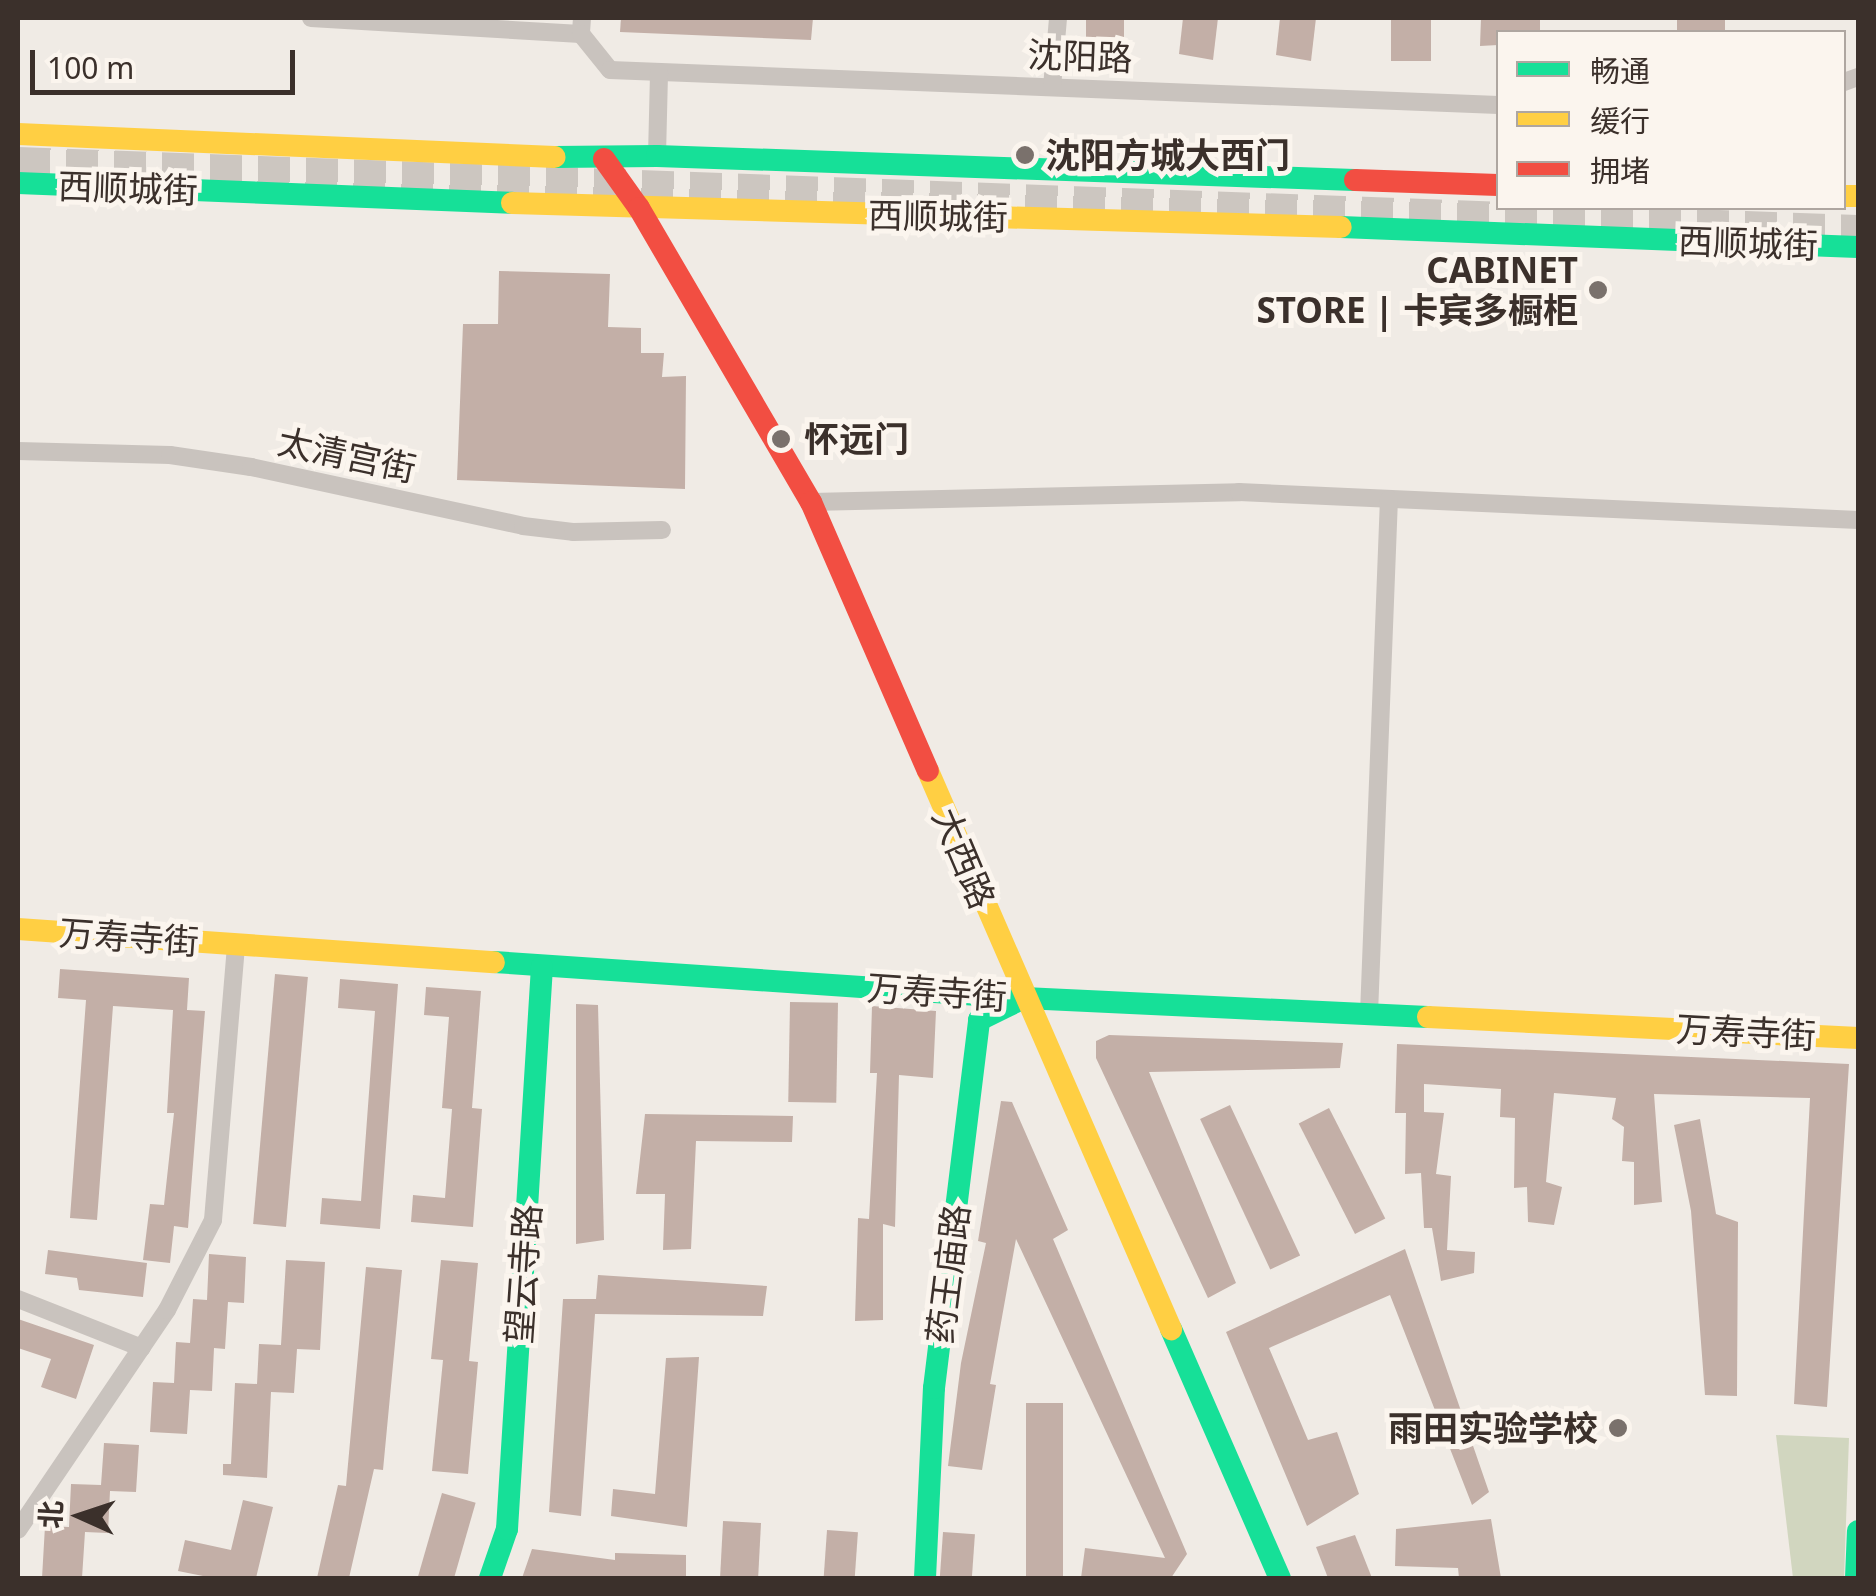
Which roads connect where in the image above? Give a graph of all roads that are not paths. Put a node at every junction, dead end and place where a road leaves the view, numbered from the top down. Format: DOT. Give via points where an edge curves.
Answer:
graph roads {
  1 [pos="311,18"];
  2 [pos="1058,18"];
  3 [pos="474,22"];
  4 [pos="582,26"];
  5 [pos="659,72"];
  6 [pos="1052,87"];
  7 [pos="1496,104"];
  8 [pos="18,134"];
  9 [pos="657,156"];
  10 [pos="604,159"];
  11 [pos="18,183"];
  12 [pos="1496,184"];
  13 [pos="639,208"];
  14 [pos="1858,247"];
  15 [pos="18,451"];
  16 [pos="1389,498"];
  17 [pos="811,502"];
  18 [pos="1858,520"];
  19 [pos="662,530"];
  20 [pos="18,929"];
  21 [pos="236,944"];
  22 [pos="542,967"];
  23 [pos="1024,998"];
  24 [pos="1369,1014"];
  25 [pos="1858,1038"];
  26 [pos="18,1299"];
  27 [pos="142,1348"];
  28 [pos="18,1530"];
  29 [pos="1858,1531"];
  30 [pos="490,1578"];
  31 [pos="925,1578"];
  32 [pos="1280,1578"];
  33 [pos="1856,1578"];
  1 -- 3 [label="street"];
  2 -- 6 [label="street"];
  3 -- 4 [label="street"];
  4 -- 5 [label="street, 沈阳路" via="610,70"];
  5 -- 6 [label="street, 沈阳路"];
  5 -- 9 [label="street"];
  6 -- 7 [label="street, 沈阳路"];
  8 -- 10 [label="main road, 西顺城街"];
  9 -- 10 [label="main road, 西顺城街"];
  9 -- 12 [label="main road, 西顺城街"];
  10 -- 13 [label="main road, 大西路"];
  11 -- 13 [label="main road, 西顺城街"];
  13 -- 14 [label="main road, 西顺城街"];
  13 -- 17 [label="main road, 大西路"];
  15 -- 19 [label="street, 太清宫街" via="170,455 523,526"];
  16 -- 17 [label="street" via="1239,492"];
  16 -- 18 [label="street"];
  16 -- 24 [label="street"];
  17 -- 23 [label="main road, 大西路"];
  20 -- 21 [label="main road, 万寿寺街"];
  21 -- 22 [label="main road, 万寿寺街"];
  21 -- 27 [label="street" via="213,1220"];
  22 -- 23 [label="main road, 万寿寺街"];
  22 -- 30 [label="main road, 望云寺路" via="508,1529"];
  23 -- 24 [label="main road, 万寿寺街"];
  23 -- 31 [label="main road, 药王庙路" via="979,1020 934,1388"];
  23 -- 32 [label="main road, 大西路"];
  24 -- 25 [label="main road, 万寿寺街"];
  26 -- 27 [label="street"];
  27 -- 28 [label="street"];
  29 -- 33 [label="main road"];
}
